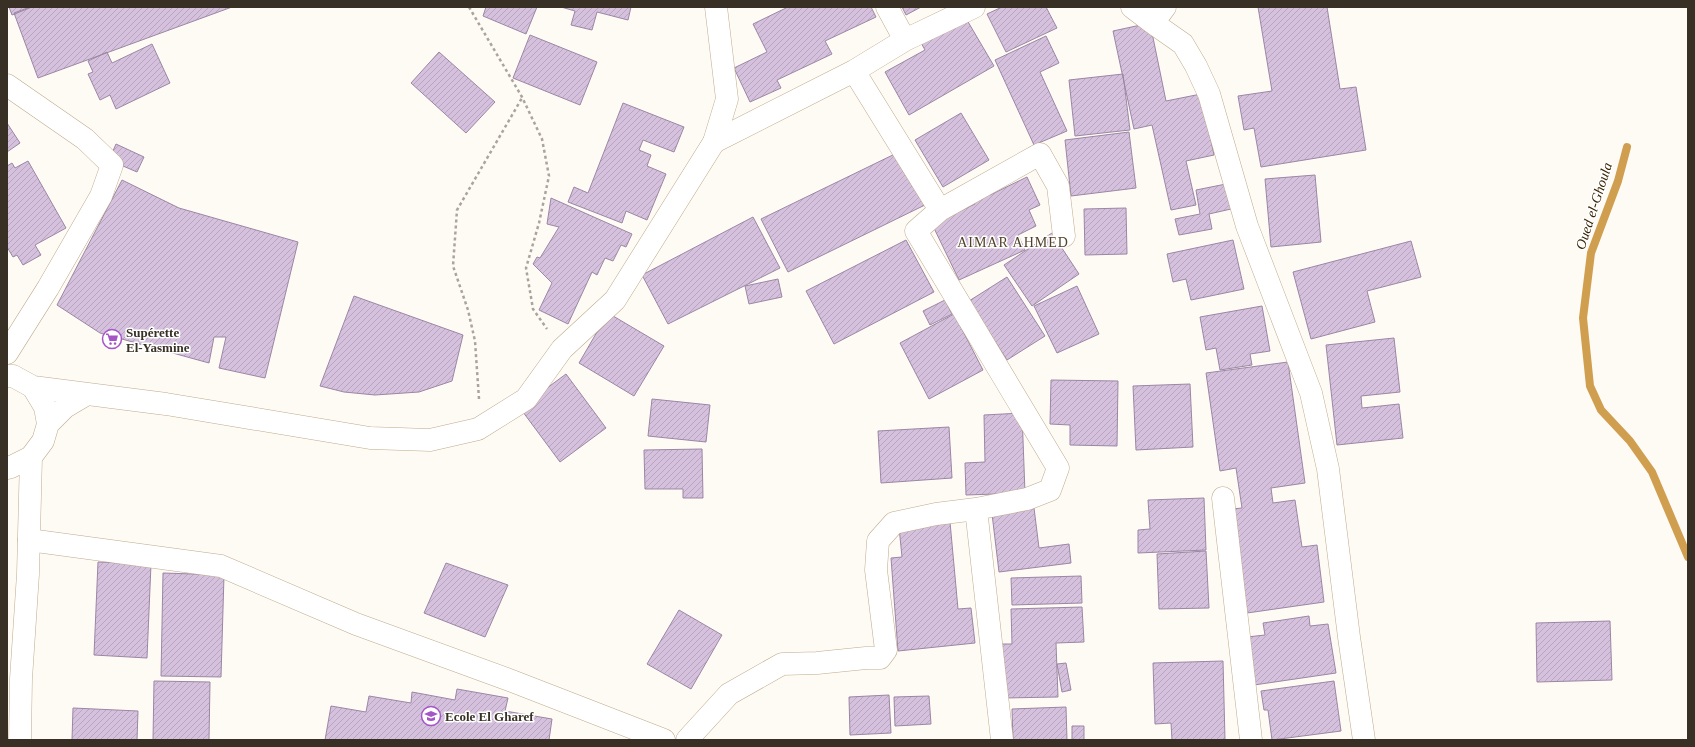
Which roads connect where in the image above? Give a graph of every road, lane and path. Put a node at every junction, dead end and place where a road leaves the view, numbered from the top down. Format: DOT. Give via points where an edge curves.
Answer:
graph roads {
  1 [pos="469,7"];
  2 [pos="716,7"];
  3 [pos="887,7"];
  4 [pos="974,7"];
  5 [pos="1132,7"];
  6 [pos="1159,15"];
  7 [pos="905,40"];
  8 [pos="854,71"];
  9 [pos="7,85"];
  10 [pos="522,97"];
  11 [pos="714,142"];
  12 [pos="940,210"];
  13 [pos="1064,236"];
  14 [pos="562,349"];
  15 [pos="7,353"];
  16 [pos="7,376"];
  17 [pos="33,387"];
  18 [pos="87,394"];
  19 [pos="48,424"];
  20 [pos="478,429"];
  21 [pos="31,457"];
  22 [pos="7,468"];
  23 [pos="1223,498"];
  24 [pos="976,509"];
  25 [pos="29,540"];
  26 [pos="20,740"];
  27 [pos="664,740"];
  28 [pos="687,740"];
  29 [pos="1002,740"];
  30 [pos="1251,740"];
  31 [pos="1364,740"];
  1 -- 10 [label="path"];
  2 -- 11 [label="street" via="727,100"];
  3 -- 7 [label="street"];
  4 -- 7 [label="street"];
  5 -- 6 [label="street"];
  6 -- 31 [label="street" via="1183,44 1209,94 1247,226 1311,393 1328,469"];
  7 -- 8 [label="street"];
  8 -- 11 [label="street"];
  8 -- 12 [label="street"];
  9 -- 15 [label="street" via="85,139 112,165 101,196"];
  10 -- 14 [label="path" via="542,139 549,176 526,268 533,309"];
  10 -- 20 [label="path" via="457,210 453,266 475,340 479,389"];
  11 -- 14 [label="street" via="615,300"];
  12 -- 13 [label="street" via="1040,154 1058,186"];
  12 -- 24 [label="street" via="916,230 1058,468 1050,490 1027,499"];
  14 -- 20 [label="street" via="526,399"];
  16 -- 17 [label="street" via="13,376"];
  17 -- 18 [label="street"];
  17 -- 19 [label="street" via="45,406"];
  18 -- 19 [label="street" via="65,407"];
  18 -- 20 [label="street" via="166,404 370,438 430,440"];
  19 -- 21 [label="street" via="43,441"];
  21 -- 22 [label="street"];
  21 -- 25 [label="street"];
  23 -- 30 [label="street"];
  24 -- 28 [label="street" via="894,523 878,541 876,570 886,650 880,658 782,664 729,694"];
  24 -- 29 [label="street"];
  25 -- 26 [label="street"];
  25 -- 27 [label="street" via="221,566 356,624"];
}
